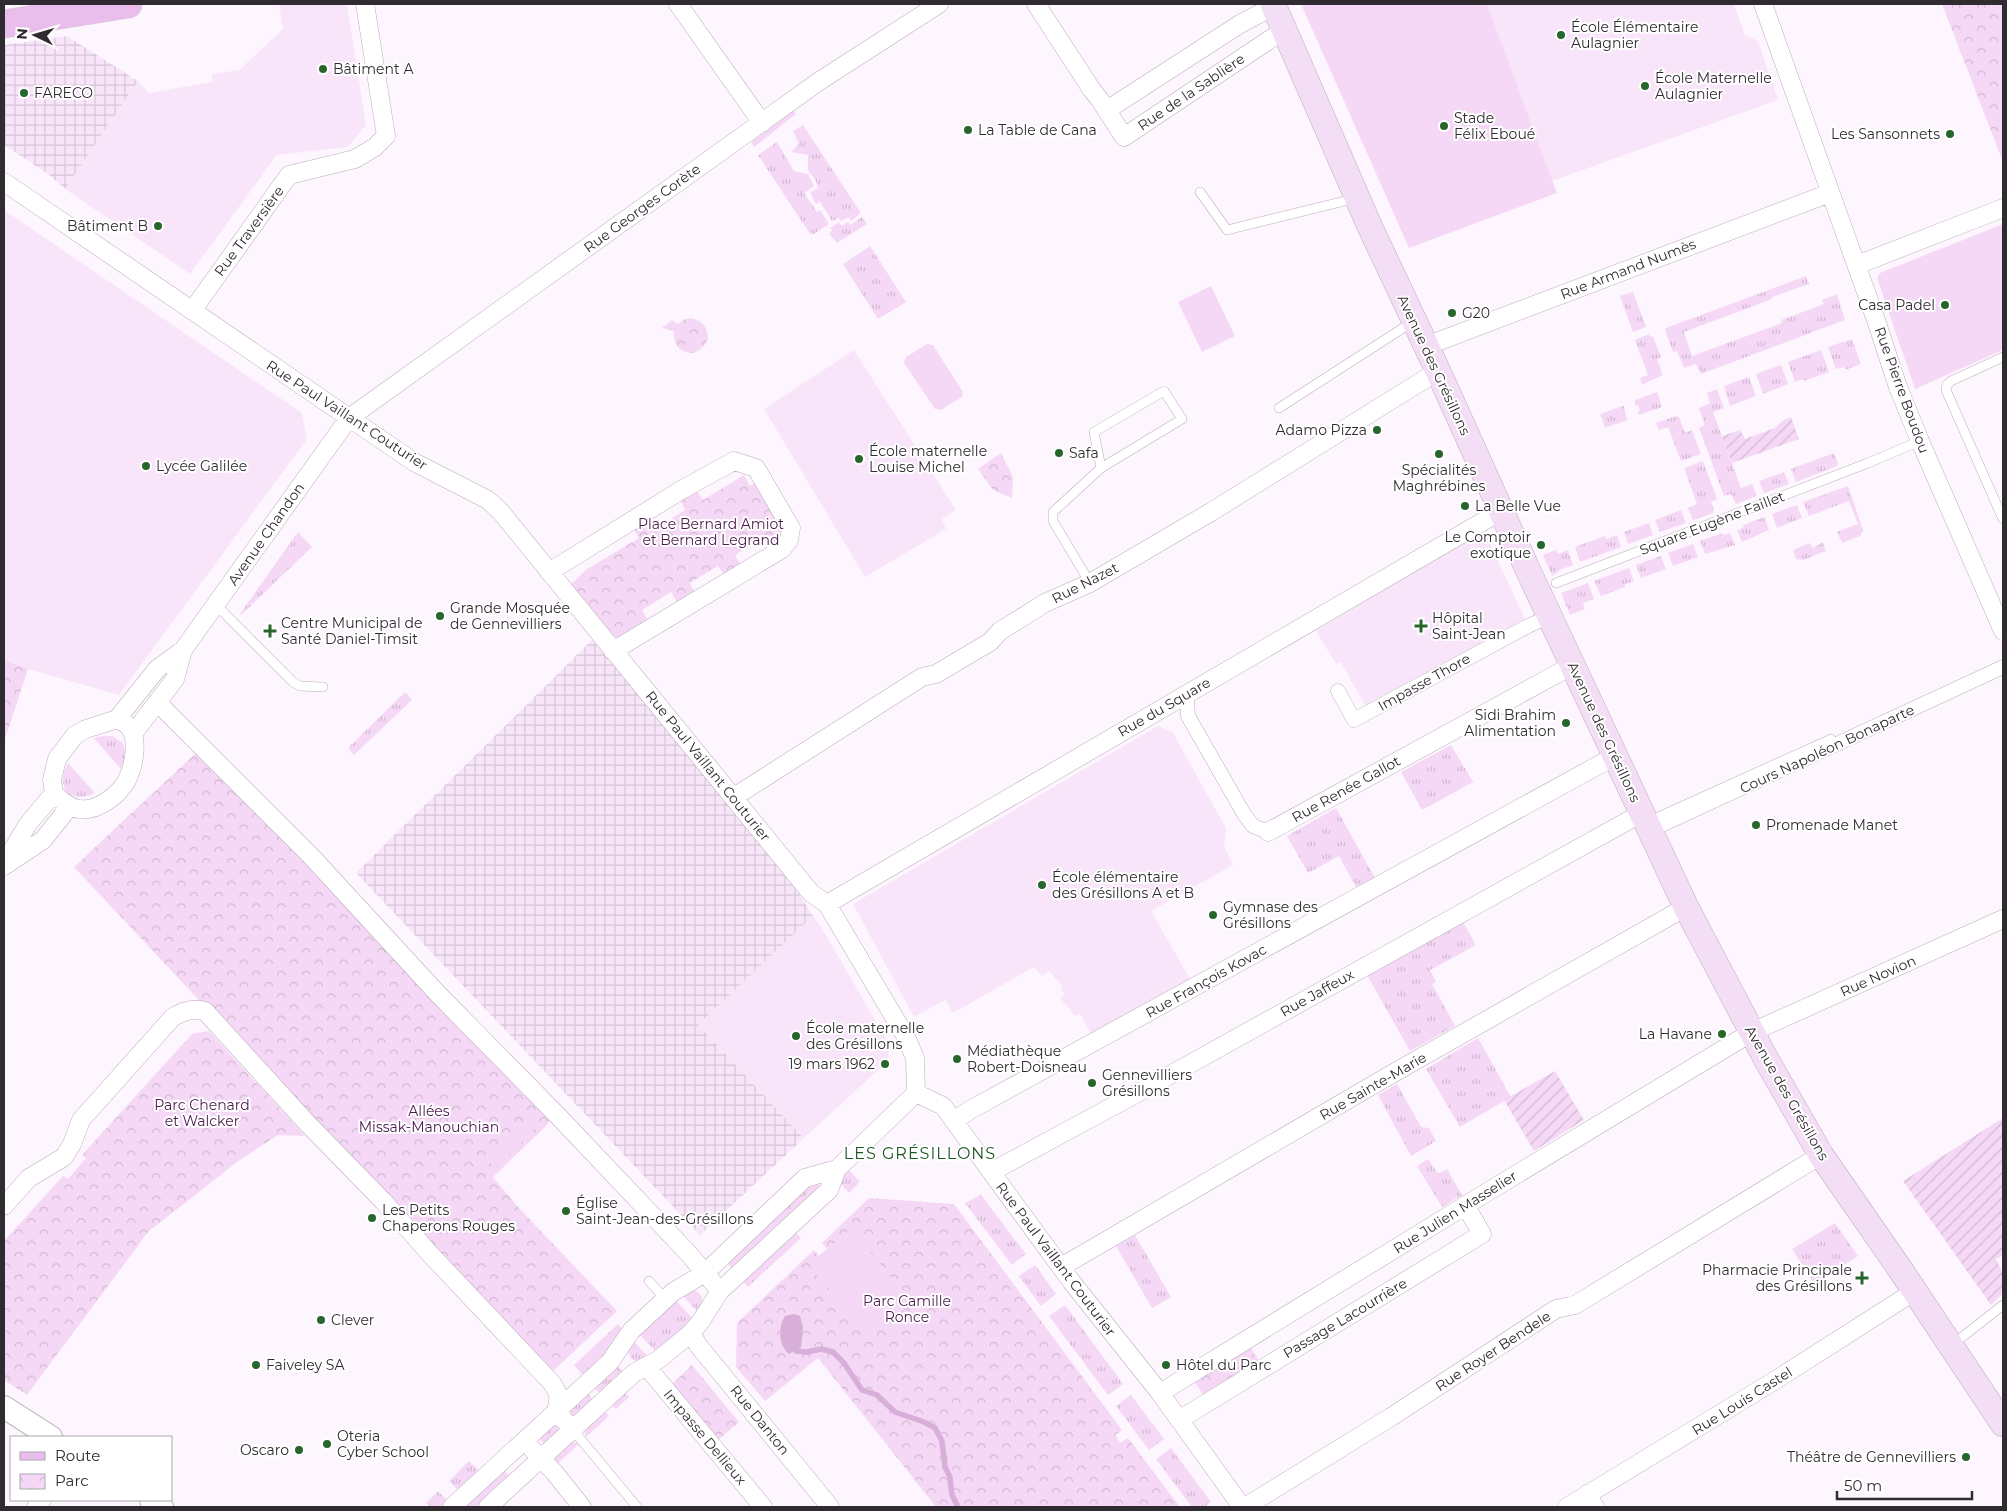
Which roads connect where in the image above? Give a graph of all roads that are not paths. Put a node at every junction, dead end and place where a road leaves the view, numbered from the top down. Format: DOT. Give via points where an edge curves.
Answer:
graph roads {
  1 [pos="128,4"];
  2 [pos="365,4"];
  3 [pos="678,4"];
  4 [pos="939,4"];
  5 [pos="1036,4"];
  6 [pos="1763,4"];
  7 [pos="1274,5"];
  8 [pos="4,24"];
  9 [pos="1284,30"];
  10 [pos="1107,110"];
  11 [pos="762,123"];
  12 [pos="4,182"];
  13 [pos="1200,192"];
  14 [pos="1830,193"];
  15 [pos="1357,198"];
  16 [pos="2003,208"];
  17 [pos="1857,265"];
  18 [pos="192,311"];
  19 [pos="1414,320"];
  20 [pos="1426,346"];
  21 [pos="2003,357"];
  22 [pos="1438,371"];
  23 [pos="1278,408"];
  24 [pos="349,418"];
  25 [pos="1920,441"];
  26 [pos="1101,468"];
  27 [pos="1501,511"];
  28 [pos="2003,519"];
  29 [pos="549,572"];
  30 [pos="1090,583"];
  31 [pos="1556,583"];
  32 [pos="216,605"];
  33 [pos="1550,616"];
  34 [pos="2003,631"];
  35 [pos="183,650"];
  36 [pos="613,651"];
  37 [pos="2003,662"];
  38 [pos="1573,665"];
  39 [pos="2003,667"];
  40 [pos="323,687"];
  41 [pos="1190,691"];
  42 [pos="1338,691"];
  43 [pos="157,702"];
  44 [pos="117,719"];
  45 [pos="133,734"];
  46 [pos="1615,756"];
  47 [pos="54,793"];
  48 [pos="734,797"];
  49 [pos="70,806"];
  50 [pos="1646,821"];
  51 [pos="1268,832"];
  52 [pos="4,865"];
  53 [pos="827,904"];
  54 [pos="1686,907"];
  55 [pos="2003,919"];
  56 [pos="1752,1032"];
  57 [pos="916,1092"];
  58 [pos="954,1121"];
  59 [pos="1821,1155"];
  60 [pos="837,1169"];
  61 [pos="991,1172"];
  62 [pos="4,1206"];
  63 [pos="1465,1206"];
  64 [pos="1062,1267"];
  65 [pos="705,1273"];
  66 [pos="649,1281"];
  67 [pos="720,1290"];
  68 [pos="1915,1292"];
  69 [pos="665,1299"];
  70 [pos="2003,1305"];
  71 [pos="691,1333"];
  72 [pos="1951,1345"];
  73 [pos="617,1352"];
  74 [pos="641,1370"];
  75 [pos="1160,1393"];
  76 [pos="4,1407"];
  77 [pos="556,1411"];
  78 [pos="1179,1420"];
  79 [pos="2003,1424"];
  80 [pos="573,1430"];
  81 [pos="50,1436"];
  82 [pos="524,1440"];
  83 [pos="540,1458"];
  84 [pos="1591,1501"];
  85 [pos="452,1507"];
  86 [pos="488,1507"];
  87 [pos="582,1507"];
  88 [pos="637,1507"];
  89 [pos="764,1507"];
  90 [pos="830,1507"];
  91 [pos="1243,1507"];
  92 [pos="1567,1507"];
  1 -- 8 [label="main road"];
  2 -- 18 [label="street, Rue Traversière" via="386,136 355,160 289,176"];
  3 -- 11 [label="street"];
  4 -- 11 [label="street, Rue Georges Corète" via="818,82"];
  5 -- 10 [label="street, Rue de la Sablière"];
  6 -- 14 [label="street, Rue Pierre Boudou"];
  7 -- 9 [label="main road, Avenue des Grésillons"];
  7 -- 10 [label="street"];
  9 -- 10 [label="street, Rue de la Sablière" via="1124,137"];
  9 -- 15 [label="main road, Avenue des Grésillons"];
  11 -- 24 [label="street, Rue Georges Corète"];
  12 -- 18 [label="street, Rue Paul Vaillant Couturier"];
  13 -- 15 [label="lane" via="1227,230"];
  14 -- 17 [label="street, Rue Pierre Boudou"];
  14 -- 20 [label="street, Rue Armand Numès"];
  15 -- 19 [label="main road, Avenue des Grésillons"];
  16 -- 17 [label="street"];
  17 -- 25 [label="street, Rue Pierre Boudou" via="1898,387"];
  18 -- 24 [label="street, Rue Paul Vaillant Couturier"];
  19 -- 20 [label="main road, Avenue des Grésillons"];
  19 -- 23 [label="lane"];
  20 -- 22 [label="main road, Avenue des Grésillons"];
  21 -- 28 [label="lane" via="1951,381 1946,390"];
  22 -- 27 [label="main road, Avenue des Grésillons"];
  22 -- 30 [label="street, Rue Nazet"];
  24 -- 29 [label="street, Rue Paul Vaillant Couturier" via="414,462 488,500"];
  24 -- 32 [label="street, Avenue Chandon"];
  25 -- 31 [label="lane, Square Eugène Faillet"];
  25 -- 34 [label="street, Rue Pierre Boudou"];
  26 -- 26 [label="lane" via="1182,418 1164,391 1094,432"];
  26 -- 30 [label="lane" via="1053,512 1053,521"];
  27 -- 33 [label="main road, Avenue des Grésillons"];
  27 -- 41 [label="street, Rue du Square"];
  29 -- 36 [label="street, Rue Paul Vaillant Couturier"];
  29 -- 36 [label="street" via="734,460 756,468 791,528 789,540 782,548"];
  30 -- 48 [label="street, Rue Nazet" via="1045,603 1000,630 990,642 936,674 922,677"];
  32 -- 35 [label="street, Avenue Chandon"];
  32 -- 40 [label="lane" via="293,682 300,686"];
  33 -- 38 [label="main road, Avenue des Grésillons"];
  33 -- 42 [label="street, Impasse Thore" via="1354,720"];
  35 -- 43 [label="street, Avenue Chandon" via="175,679"];
  35 -- 44 [label="street, Avenue Chandon" via="157,669"];
  36 -- 48 [label="street, Rue Paul Vaillant Couturier"];
  37 -- 50 [label="lane"];
  38 -- 46 [label="main road, Avenue des Grésillons"];
  38 -- 51 [label="street, Rue Renée Gallot"];
  39 -- 50 [label="street, Cours Napoléon Bonaparte"];
  41 -- 51 [label="street, Rue Renée Gallot" via="1188,716 1244,814 1253,826"];
  41 -- 53 [label="street, Rue du Square"];
  43 -- 45 [label="street, Avenue Chandon"];
  43 -- 65 [label="street" via="316,862"];
  44 -- 45 [label="street"];
  44 -- 47 [label="street" via="86,729 69,743 53,770"];
  45 -- 49 [label="street" via="135,750 128,779 122,787 99,805 80,810"];
  46 -- 50 [label="main road, Avenue des Grésillons"];
  46 -- 58 [label="street, Rue François Kovac"];
  47 -- 49 [label="street"];
  47 -- 52 [label="street" via="28,824"];
  48 -- 53 [label="street, Rue Paul Vaillant Couturier" via="811,893"];
  49 -- 52 [label="street" via="43,840"];
  50 -- 54 [label="main road, Avenue des Grésillons"];
  50 -- 61 [label="street, Rue Jaffeux"];
  53 -- 57 [label="street, Rue Paul Vaillant Couturier" via="906,1037 915,1058"];
  54 -- 56 [label="main road, Avenue des Grésillons"];
  54 -- 64 [label="street, Rue Sainte-Marie" via="1388,1076"];
  55 -- 56 [label="street, Rue Novion"];
  56 -- 59 [label="main road, Avenue des Grésillons"];
  56 -- 63 [label="street, Rue Julien Masselier"];
  57 -- 58 [label="street, Rue Paul Vaillant Couturier" via="943,1106"];
  57 -- 60 [label="street"];
  58 -- 61 [label="street, Rue Paul Vaillant Couturier"];
  59 -- 68 [label="main road, Avenue des Grésillons"];
  59 -- 91 [label="street, Rue Royer Bendele" via="1582,1302 1556,1309 1391,1417"];
  60 -- 65 [label="street" via="805,1178"];
  60 -- 67 [label="street" via="829,1190"];
  61 -- 64 [label="street, Rue Paul Vaillant Couturier"];
  62 -- 77 [label="street" via="29,1178 64,1157 81,1120 173,1017 189,1010 205,1011 558,1391"];
  63 -- 75 [label="street, Rue Julien Masselier"];
  63 -- 78 [label="street, Passage Lacourrière" via="1482,1234"];
  64 -- 75 [label="street, Rue Paul Vaillant Couturier"];
  65 -- 67 [label="street"];
  65 -- 69 [label="street"];
  66 -- 69 [label="lane"];
  67 -- 71 [label="street"];
  68 -- 72 [label="main road, Avenue des Grésillons"];
  68 -- 84 [label="street, Rue Louis Castel"];
  69 -- 73 [label="street" via="631,1331"];
  70 -- 72 [label="lane"];
  71 -- 74 [label="street"];
  71 -- 90 [label="street, Rue Danton"];
  72 -- 79 [label="main road, Avenue des Grésillons"];
  73 -- 74 [label="street, Impasse Dellieux"];
  73 -- 77 [label="street"];
  74 -- 80 [label="street"];
  74 -- 89 [label="street, Impasse Dellieux"];
  75 -- 78 [label="street, Rue Paul Vaillant Couturier"];
  76 -- 81 [label="street"];
  77 -- 80 [label="street"];
  77 -- 82 [label="street"];
  78 -- 91 [label="street, Rue Paul Vaillant Couturier"];
  80 -- 83 [label="street"];
  80 -- 88 [label="lane"];
  82 -- 83 [label="street"];
  82 -- 85 [label="street"];
  83 -- 86 [label="street"];
  83 -- 87 [label="street"];
  84 -- 92 [label="street, Rue Louis Castel"];
}
